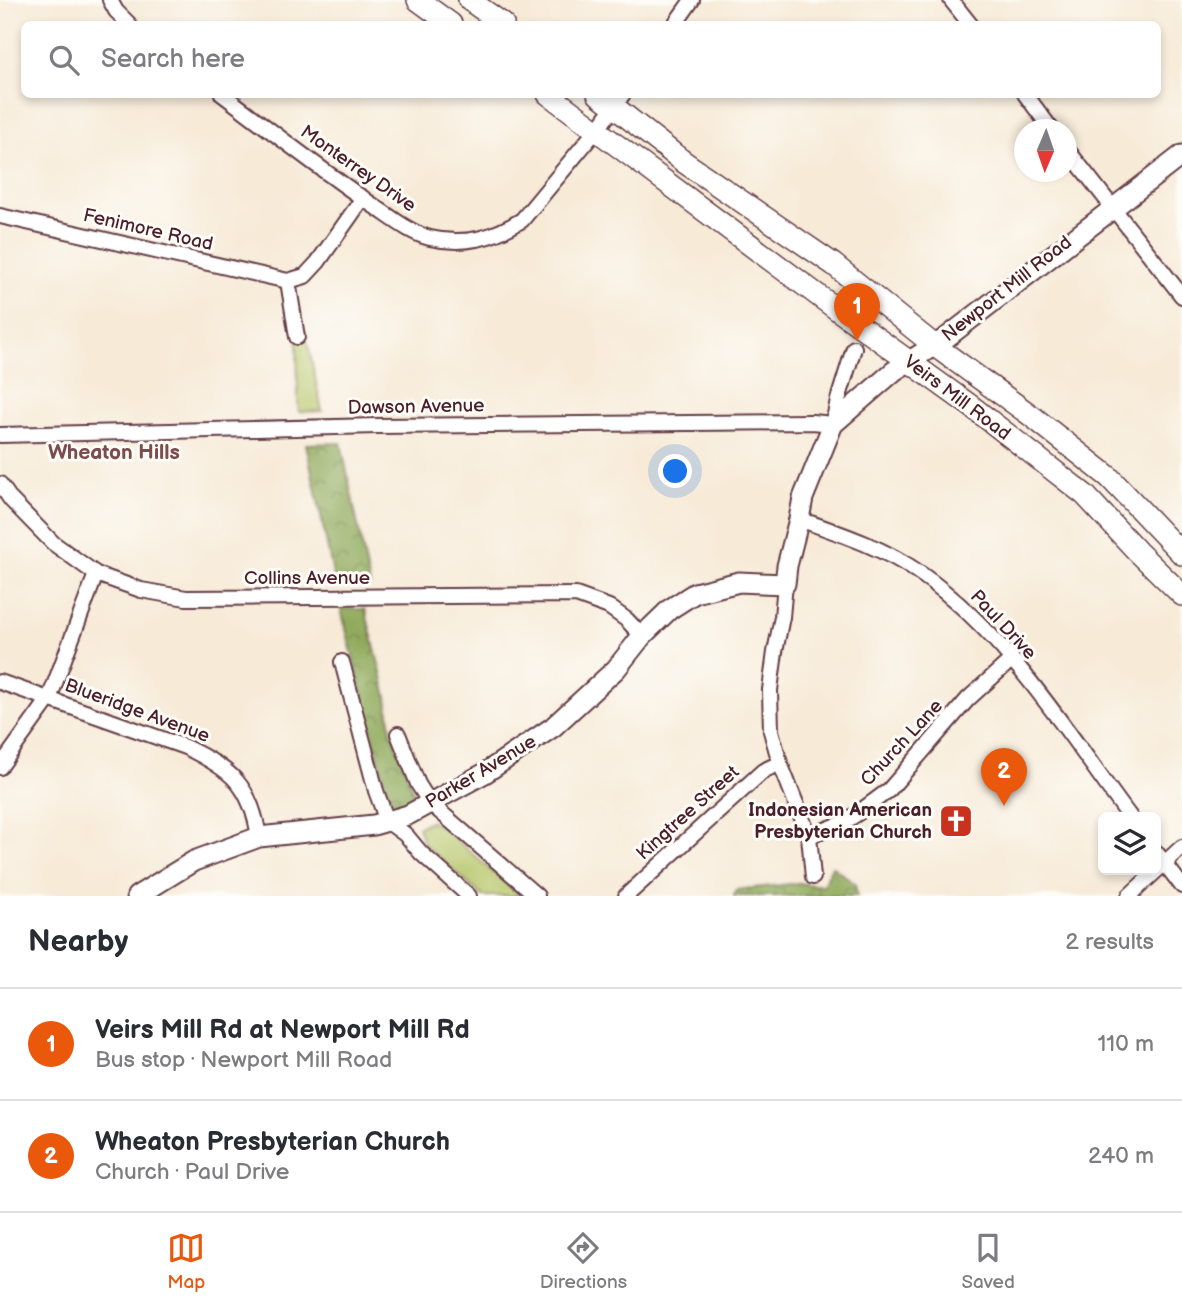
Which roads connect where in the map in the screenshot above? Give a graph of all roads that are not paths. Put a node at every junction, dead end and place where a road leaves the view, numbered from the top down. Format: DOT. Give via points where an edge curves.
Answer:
graph roads {
  1 [pos="110,0"];
  2 [pos="418,0"];
  3 [pos="469,0"];
  4 [pos="692,0"];
  5 [pos="951,0"];
  6 [pos="126,21"];
  7 [pos="447,21"];
  8 [pos="499,21"];
  9 [pos="676,21"];
  10 [pos="968,21"];
  11 [pos="227,98"];
  12 [pos="563,98"];
  13 [pos="1028,98"];
  14 [pos="607,110"];
  15 [pos="1044,119"];
  16 [pos="1182,155"];
  17 [pos="1077,162"];
  18 [pos="363,198"];
  19 [pos="1113,207"];
  20 [pos="0,216"];
  21 [pos="288,281"];
  22 [pos="1182,296"];
  23 [pos="297,337"];
  24 [pos="935,346"];
  25 [pos="854,348"];
  26 [pos="909,361"];
  27 [pos="833,424"];
  28 [pos="0,435"];
  29 [pos="0,484"];
  30 [pos="799,519"];
  31 [pos="1182,554"];
  32 [pos="96,574"];
  33 [pos="785,584"];
  34 [pos="1182,595"];
  35 [pos="642,636"];
  36 [pos="1011,660"];
  37 [pos="342,662"];
  38 [pos="0,682"];
  39 [pos="49,699"];
  40 [pos="398,734"];
  41 [pos="780,763"];
  42 [pos="0,766"];
  43 [pos="429,803"];
  44 [pos="1126,812"];
  45 [pos="387,821"];
  46 [pos="809,836"];
  47 [pos="259,837"];
  48 [pos="1182,847"];
  49 [pos="1161,857"];
  50 [pos="1161,858"];
  51 [pos="1146,875"];
  52 [pos="813,877"];
  53 [pos="1182,886"];
  54 [pos="137,896"];
  55 [pos="469,896"];
  56 [pos="537,896"];
  57 [pos="626,896"];
  58 [pos="1129,896"];
  1 -- 6 [label="street"];
  2 -- 7 [label="main road"];
  3 -- 8 [label="main road"];
  4 -- 9 [label="street"];
  5 -- 10 [label="street"];
  11 -- 18 [label="street, Monterrey Drive"];
  12 -- 14 [label="main road, Veirs Mill Road"];
  13 -- 15 [label="street"];
  14 -- 18 [label="street, Monterrey Drive" via="522,219 483,239 452,242 427,238"];
  14 -- 24 [label="main road, Veirs Mill Road" via="833,264"];
  14 -- 26 [label="main road, Veirs Mill Road"];
  16 -- 19 [label="street, Newport Mill Road"];
  17 -- 19 [label="street"];
  18 -- 21 [label="street" via="318,262 304,276"];
  19 -- 22 [label="street"];
  19 -- 24 [label="street, Newport Mill Road"];
  20 -- 21 [label="street, Fenimore Road"];
  21 -- 23 [label="street"];
  24 -- 26 [label="street, Newport Mill Road"];
  24 -- 31 [label="main road, Veirs Mill Road" via="1109,477"];
  25 -- 27 [label="street, Newport Mill Road"];
  26 -- 27 [label="street, Newport Mill Road"];
  26 -- 34 [label="main road, Veirs Mill Road" via="1085,495"];
  27 -- 28 [label="street, Dawson Avenue" via="377,426"];
  27 -- 30 [label="street, Newport Mill Road"];
  29 -- 32 [label="street, Collins Avenue" via="53,543"];
  30 -- 33 [label="street, Newport Mill Road"];
  30 -- 36 [label="street, Paul Drive" via="878,549 920,573 975,619"];
  32 -- 35 [label="street, Collins Avenue" via="141,590 186,598 576,595 609,607"];
  32 -- 39 [label="street"];
  33 -- 35 [label="street, Parker Avenue" via="739,582 695,593"];
  33 -- 41 [label="street, Newport Mill Road" via="770,690 771,731"];
  35 -- 43 [label="street, Parker Avenue" via="616,669 553,727 485,773"];
  36 -- 44 [label="street, Paul Drive"];
  36 -- 46 [label="street, Church Lane" via="968,699 889,790 842,824"];
  37 -- 45 [label="street"];
  38 -- 39 [label="street, Blueridge Avenue"];
  39 -- 42 [label="street"];
  39 -- 47 [label="street, Blueridge Avenue" via="214,761 247,794"];
  40 -- 43 [label="street"];
  41 -- 46 [label="street, Newport Mill Road"];
  41 -- 57 [label="street, Kingtree Street" via="763,771"];
  43 -- 45 [label="street, Parker Avenue"];
  43 -- 56 [label="street"];
  45 -- 47 [label="street, Parker Avenue"];
  45 -- 55 [label="street"];
  46 -- 52 [label="street, Newport Mill Road"];
  47 -- 54 [label="street, Parker Avenue" via="194,861"];
  48 -- 49 [label="street"];
  50 -- 53 [label="street"];
  51 -- 58 [label="street"];
}
